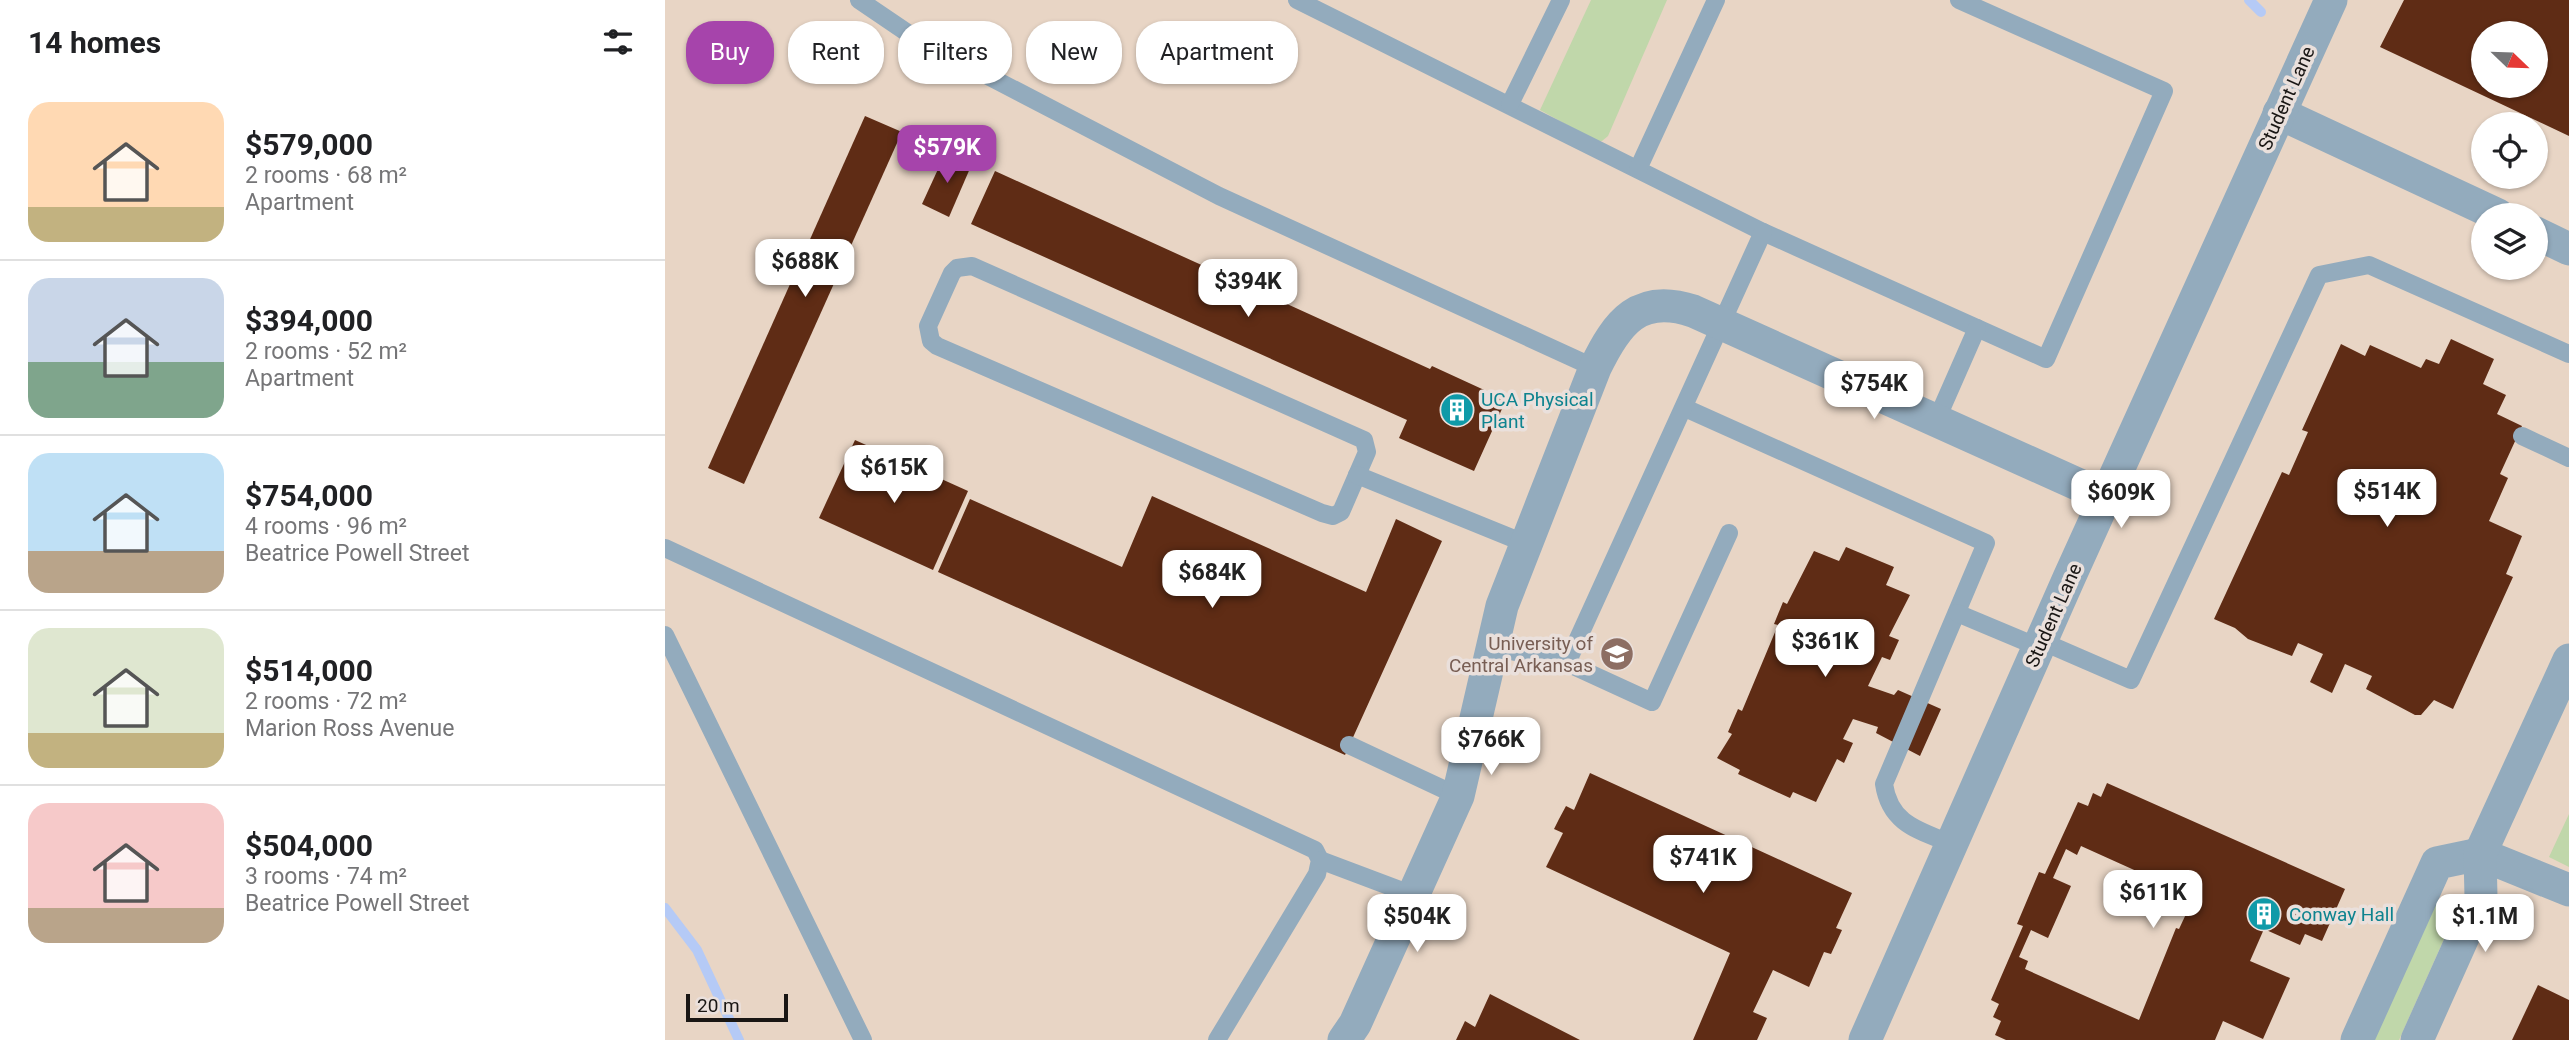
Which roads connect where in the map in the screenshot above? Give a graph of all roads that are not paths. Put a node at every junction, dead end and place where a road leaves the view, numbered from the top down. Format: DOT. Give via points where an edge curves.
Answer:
graph roads {
  1 [pos="859,0"];
  2 [pos="1297,0"];
  3 [pos="1561,0"];
  4 [pos="1716,0"];
  5 [pos="1959,0"];
  6 [pos="2331,0"];
  7 [pos="1510,104"];
  8 [pos="2279,113"];
  9 [pos="1638,169"];
  10 [pos="2472,203"];
  11 [pos="1763,232"];
  12 [pos="2548,239"];
  13 [pos="2569,249"];
  14 [pos="1723,323"];
  15 [pos="1977,328"];
  16 [pos="2569,354"];
  17 [pos="1595,368"];
  18 [pos="1685,408"];
  19 [pos="1937,419"];
  20 [pos="2522,436"];
  21 [pos="2569,458"];
  22 [pos="1357,475"];
  23 [pos="2106,497"];
  24 [pos="1729,533"];
  25 [pos="1524,543"];
  26 [pos="665,548"];
  27 [pos="1957,613"];
  28 [pos="665,635"];
  29 [pos="2040,644"];
  30 [pos="1492,647"];
  31 [pos="2569,660"];
  32 [pos="1567,663"];
  33 [pos="1349,745"];
  34 [pos="1458,796"];
  35 [pos="1952,844"];
  36 [pos="2480,854"];
  37 [pos="1320,860"];
  38 [pos="2569,890"];
  39 [pos="1413,895"];
  40 [pos="863,1040"];
  41 [pos="1217,1040"];
  42 [pos="1344,1040"];
  43 [pos="1865,1040"];
  44 [pos="2357,1040"];
  45 [pos="2417,1040"];
  1 -- 17 [label="lane" via="915,38 1219,197"];
  2 -- 7 [label="lane"];
  3 -- 7 [label="lane"];
  4 -- 9 [label="lane"];
  5 -- 15 [label="lane" via="2164,91 2046,359"];
  6 -- 8 [label="street, Student Lane"];
  7 -- 9 [label="lane"];
  8 -- 10 [label="street"];
  8 -- 23 [label="street, Student Lane"];
  9 -- 11 [label="lane"];
  11 -- 14 [label="lane"];
  11 -- 15 [label="lane"];
  12 -- 13 [label="street"];
  14 -- 17 [label="street" via="1674,304 1644,308 1618,327"];
  14 -- 18 [label="lane"];
  14 -- 19 [label="street"];
  15 -- 19 [label="lane"];
  16 -- 29 [label="lane" via="2369,265 2319,275 2131,680"];
  17 -- 25 [label="street"];
  18 -- 27 [label="lane" via="1986,544"];
  18 -- 32 [label="lane"];
  19 -- 23 [label="street"];
  20 -- 21 [label="lane"];
  22 -- 22 [label="lane" via="1368,449 1359,437 981,269 964,266 952,273 928,327 931,341 944,350 1327,515 1341,512"];
  22 -- 25 [label="lane"];
  23 -- 29 [label="street, Student Lane"];
  24 -- 32 [label="lane" via="1652,702"];
  25 -- 30 [label="street"];
  26 -- 37 [label="lane" via="1308,846"];
  27 -- 29 [label="lane"];
  27 -- 35 [label="lane" via="1884,784 1895,814 1909,826"];
  28 -- 40 [label="lane"];
  29 -- 35 [label="street, Student Lane"];
  30 -- 32 [label="lane"];
  30 -- 34 [label="street"];
  31 -- 36 [label="street"];
  33 -- 34 [label="lane"];
  34 -- 39 [label="street"];
  35 -- 43 [label="street, Student Lane"];
  36 -- 38 [label="street"];
  36 -- 44 [label="street" via="2437,863"];
  36 -- 45 [label="street" via="2481,897"];
  37 -- 39 [label="lane"];
  37 -- 41 [label="lane" via="1317,874"];
  39 -- 42 [label="street"];
}
